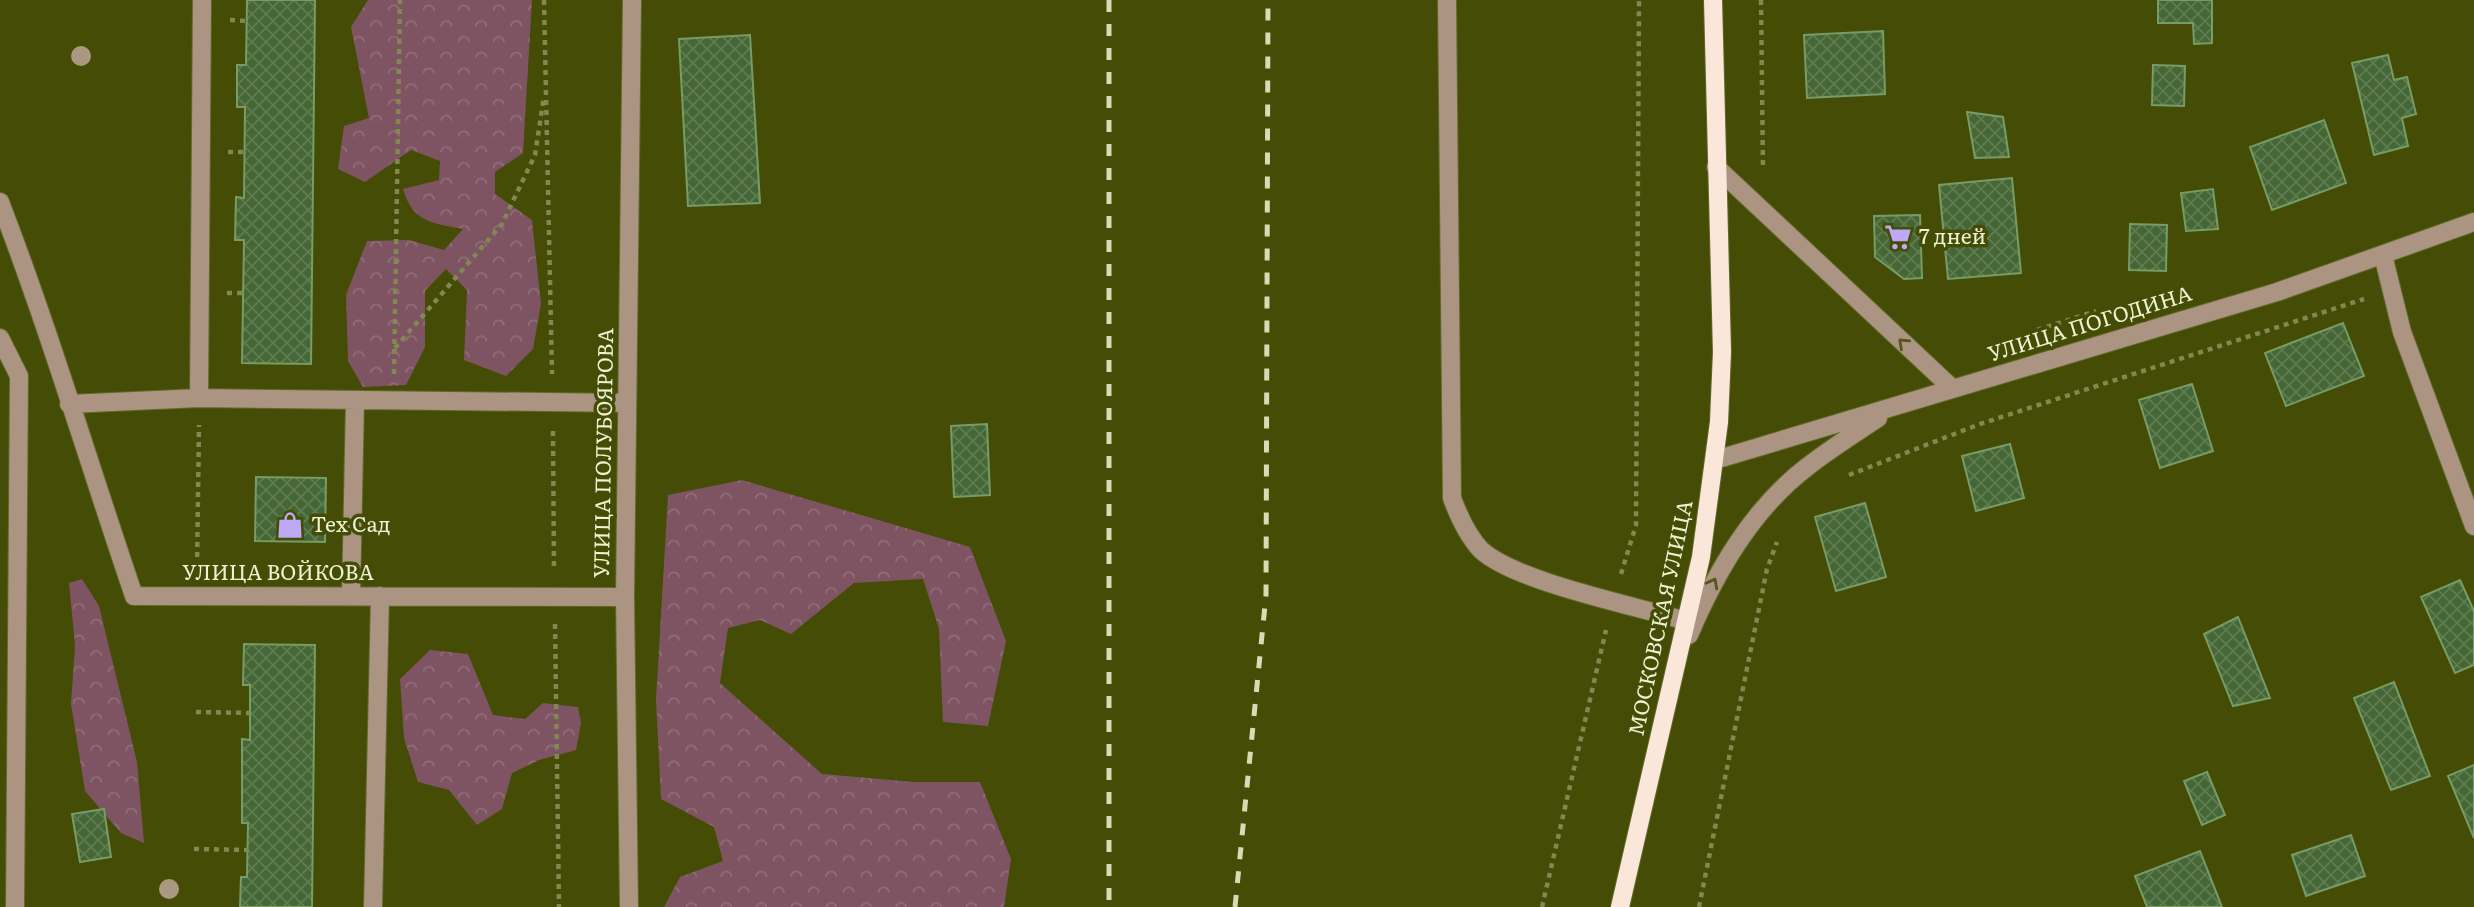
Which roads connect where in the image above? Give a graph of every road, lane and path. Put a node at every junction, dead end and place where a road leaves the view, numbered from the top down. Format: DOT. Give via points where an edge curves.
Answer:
graph roads {
  1 [pos="202,0"];
  2 [pos="400,0"];
  3 [pos="544,0"];
  4 [pos="632,0"];
  5 [pos="1447,0"];
  6 [pos="1639,0"];
  7 [pos="1713,0"];
  8 [pos="1761,0"];
  9 [pos="546,82"];
  10 [pos="1716,167"];
  11 [pos="1763,174"];
  12 [pos="0,202"];
  13 [pos="2474,222"];
  14 [pos="2383,255"];
  15 [pos="2392,290"];
  16 [pos="2096,311"];
  17 [pos="2024,334"];
  18 [pos="0,338"];
  19 [pos="394,348"];
  20 [pos="1953,389"];
  21 [pos="199,398"];
  22 [pos="355,400"];
  23 [pos="393,400"];
  24 [pos="552,402"];
  25 [pos="627,403"];
  26 [pos="69,404"];
  27 [pos="1889,410"];
  28 [pos="1715,460"];
  29 [pos="1844,477"];
  30 [pos="2474,526"];
  31 [pos="1778,540"];
  32 [pos="197,595"];
  33 [pos="351,596"];
  34 [pos="380,596"];
  35 [pos="554,596"];
  36 [pos="625,597"];
  37 [pos="1613,600"];
  38 [pos="1686,621"];
  39 [pos="1675,667"];
  40 [pos="196,712"];
  41 [pos="250,713"];
  42 [pos="8,784"];
  43 [pos="194,849"];
  44 [pos="248,850"];
  45 [pos="15,907"];
  46 [pos="373,907"];
  47 [pos="559,907"];
  48 [pos="629,907"];
  49 [pos="1542,907"];
  50 [pos="1620,907"];
  51 [pos="1699,907"];
  1 -- 21 [label="street"];
  2 -- 19 [label="path"];
  3 -- 9 [label="path"];
  4 -- 25 [label="street, УЛИЦА ПОЛУБОЯРОВА"];
  5 -- 37 [label="street" via="1452,498 1461,522 1482,550 1502,563"];
  6 -- 37 [label="path" via="1636,525"];
  7 -- 10 [label="main road, МОСКОВСКАЯ УЛИЦА"];
  8 -- 11 [label="path"];
  9 -- 19 [label="path" via="535,155 502,224"];
  9 -- 24 [label="path"];
  20 -- 10 [label="street, one-way"];
  10 -- 28 [label="main road, МОСКОВСКАЯ УЛИЦА" via="1722,352"];
  12 -- 26 [label="street, УЛИЦА ВОЙКОВА" via="44,316"];
  13 -- 14 [label="street, УЛИЦА ПОГОДИНА"];
  14 -- 15 [label="street"];
  14 -- 20 [label="street, УЛИЦА ПОГОДИНА" via="2277,292"];
  15 -- 29 [label="path" via="1980,424"];
  15 -- 30 [label="street" via="2402,332"];
  16 -- 17 [label="path"];
  18 -- 42 [label="street" via="19,376"];
  19 -- 23 [label="path"];
  20 -- 27 [label="street, УЛИЦА ПОГОДИНА"];
  21 -- 22 [label="street"];
  21 -- 26 [label="street"];
  21 -- 32 [label="path"];
  22 -- 23 [label="street"];
  22 -- 33 [label="street"];
  23 -- 24 [label="street"];
  24 -- 25 [label="street"];
  24 -- 35 [label="path"];
  25 -- 36 [label="street, УЛИЦА ПОЛУБОЯРОВА"];
  26 -- 32 [label="street, УЛИЦА ВОЙКОВА" via="134,596"];
  27 -- 28 [label="street, УЛИЦА ПОГОДИНА"];
  39 -- 27 [label="street, one-way" via="1714,580 1762,512 1807,467"];
  28 -- 38 [label="main road, МОСКОВСКАЯ УЛИЦА"];
  31 -- 51 [label="path" via="1768,569"];
  32 -- 33 [label="street, УЛИЦА ВОЙКОВА"];
  33 -- 34 [label="street, УЛИЦА ВОЙКОВА"];
  34 -- 35 [label="street, УЛИЦА ВОЙКОВА"];
  34 -- 46 [label="street"];
  35 -- 36 [label="street, УЛИЦА ВОЙКОВА"];
  35 -- 47 [label="path"];
  36 -- 48 [label="street, УЛИЦА ПОЛУБОЯРОВА"];
  37 -- 38 [label="street"];
  37 -- 49 [label="path"];
  38 -- 39 [label="main road, МОСКОВСКАЯ УЛИЦА"];
  39 -- 50 [label="main road, МОСКОВСКАЯ УЛИЦА"];
  40 -- 41 [label="path"];
  42 -- 45 [label="street"];
  43 -- 44 [label="path"];
}
